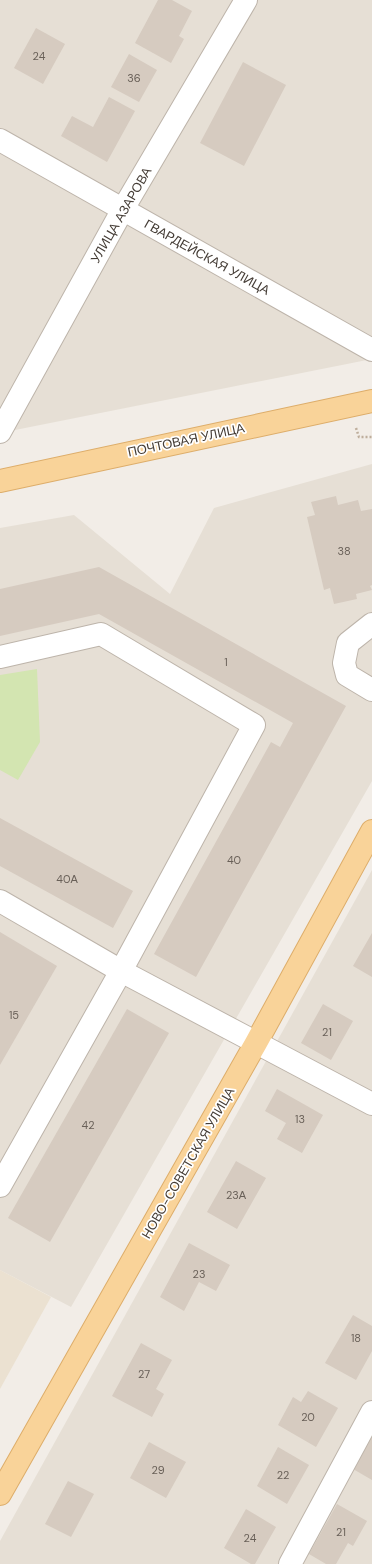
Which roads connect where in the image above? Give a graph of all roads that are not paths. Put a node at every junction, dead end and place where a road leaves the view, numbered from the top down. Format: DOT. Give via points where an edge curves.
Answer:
graph roads {
  1 [pos="246,0"];
  2 [pos="0,140"];
  3 [pos="123,210"];
  4 [pos="372,350"];
  5 [pos="372,401"];
  6 [pos="0,432"];
  7 [pos="0,481"];
  8 [pos="372,624"];
  9 [pos="0,657"];
  10 [pos="372,690"];
  11 [pos="372,831"];
  12 [pos="0,901"];
  13 [pos="121,971"];
  14 [pos="256,1043"];
  15 [pos="372,1104"];
  16 [pos="0,1186"];
  17 [pos="372,1412"];
  18 [pos="0,1494"];
  19 [pos="290,1564"];
  1 -- 3 [label="street, УЛИЦА АЗАРОВА"];
  2 -- 3 [label="street, ГВАРДЕЙСКАЯ УЛИЦА"];
  3 -- 4 [label="street, ГВАРДЕЙСКАЯ УЛИЦА"];
  3 -- 6 [label="street, УЛИЦА АЗАРОВА"];
  5 -- 7 [label="main road, ПОЧТОВАЯ УЛИЦА"];
  8 -- 10 [label="street" via="348,643 344,663 347,675"];
  9 -- 13 [label="street" via="101,634 254,725"];
  11 -- 14 [label="main road, НОВО-СОВЕТСКАЯ УЛИЦА"];
  12 -- 13 [label="street"];
  13 -- 14 [label="street"];
  13 -- 16 [label="street"];
  14 -- 15 [label="street"];
  14 -- 18 [label="main road, НОВО-СОВЕТСКАЯ УЛИЦА"];
  17 -- 19 [label="street"];
}
